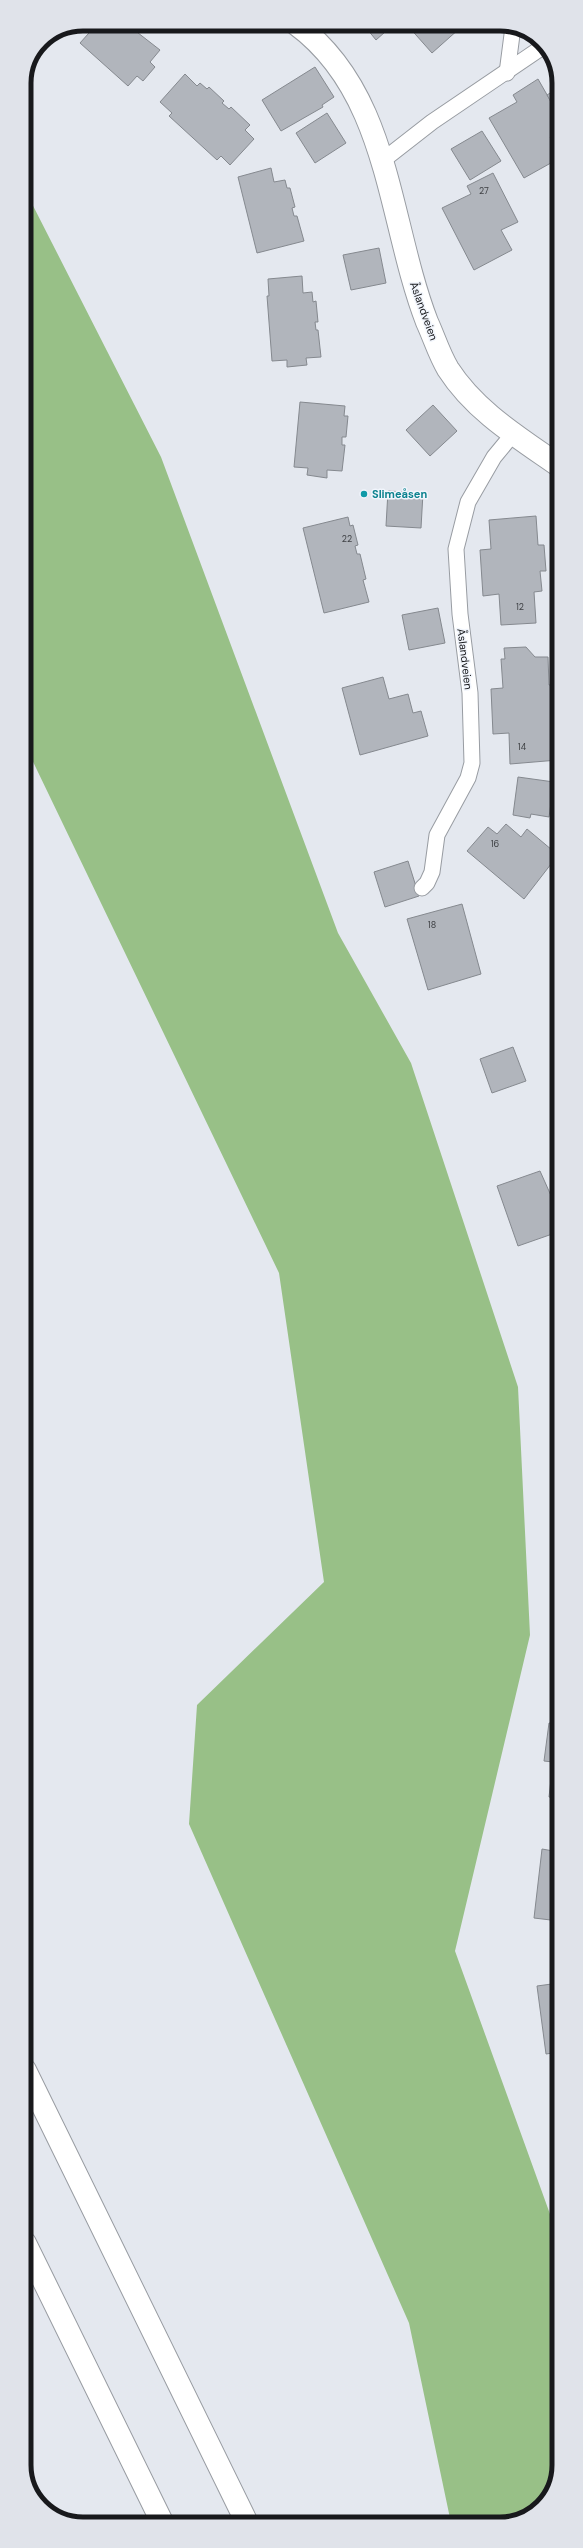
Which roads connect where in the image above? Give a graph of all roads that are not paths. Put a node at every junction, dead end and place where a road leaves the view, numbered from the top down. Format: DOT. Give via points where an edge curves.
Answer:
graph roads {
  1 [pos="304,31"];
  2 [pos="512,33"];
  3 [pos="539,49"];
  4 [pos="507,73"];
  5 [pos="382,161"];
  6 [pos="513,434"];
  7 [pos="552,461"];
  8 [pos="422,888"];
  9 [pos="31,2082"];
  10 [pos="31,2255"];
  11 [pos="160,2517"];
  12 [pos="244,2517"];
  1 -- 5 [label="main road, Åslandveien" via="331,56 349,80 363,108"];
  2 -- 4 [label="lane"];
  3 -- 4 [label="lane"];
  4 -- 5 [label="lane" via="432,122"];
  5 -- 6 [label="main road, Åslandveien" via="413,282 442,357 448,369 477,406"];
  6 -- 7 [label="main road, Åslandveien"];
  6 -- 8 [label="lane, Åslandveien" via="494,457 468,502 456,549 460,614 470,693 472,763 468,778 437,835 432,872"];
  9 -- 12 [label="main road"];
  10 -- 11 [label="main road"];
}
